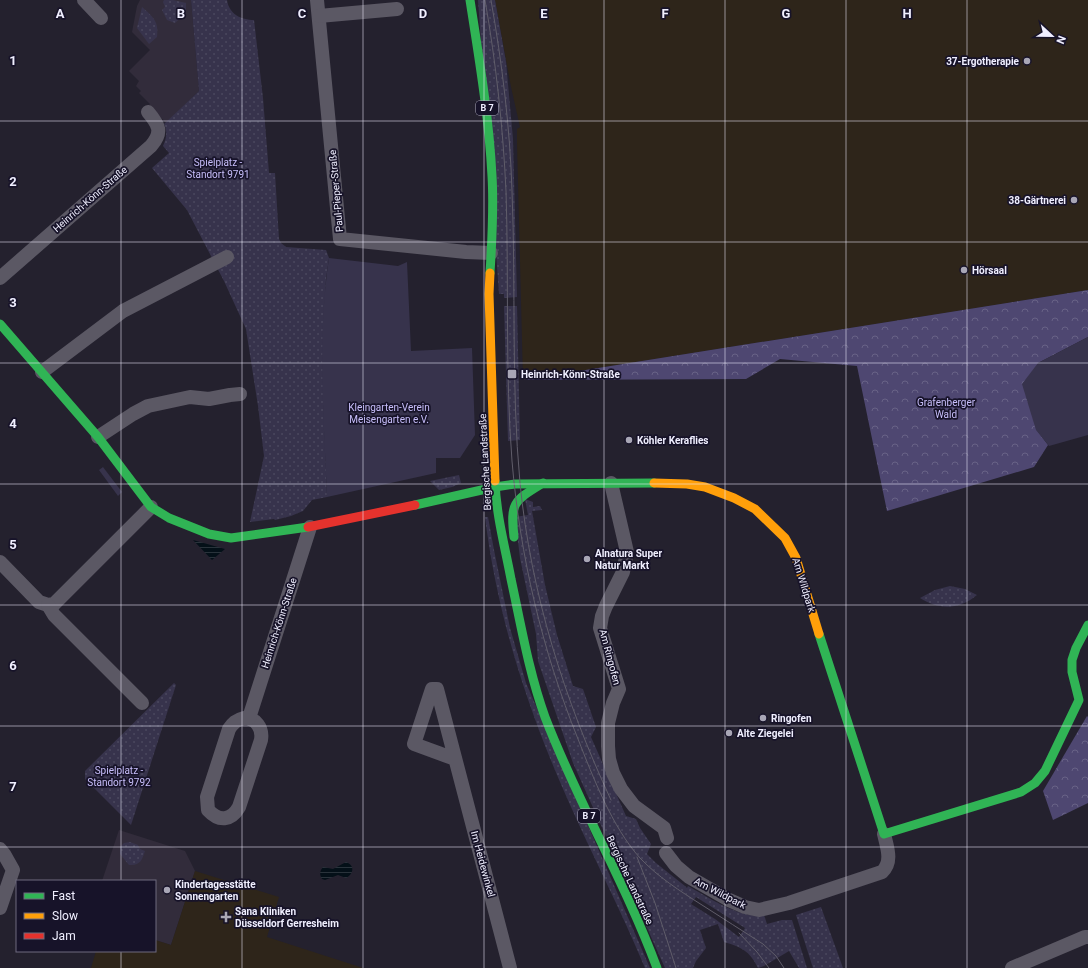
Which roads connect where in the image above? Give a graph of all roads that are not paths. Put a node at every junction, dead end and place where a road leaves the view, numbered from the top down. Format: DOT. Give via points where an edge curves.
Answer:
graph roads {
  1 [pos="84,0"];
  2 [pos="317,0"];
  3 [pos="470,0"];
  4 [pos="397,9"];
  5 [pos="319,16"];
  6 [pos="101,18"];
  7 [pos="148,112"];
  8 [pos="491,253"];
  9 [pos="227,256"];
  10 [pos="0,278"];
  11 [pos="0,324"];
  12 [pos="42,372"];
  13 [pos="240,394"];
  14 [pos="98,437"];
  15 [pos="543,483"];
  16 [pos="611,483"];
  17 [pos="495,487"];
  18 [pos="151,507"];
  19 [pos="310,527"];
  20 [pos="515,545"];
  21 [pos="517,561"];
  22 [pos="0,562"];
  23 [pos="511,577"];
  24 [pos="48,605"];
  25 [pos="1088,625"];
  26 [pos="142,703"];
  27 [pos="249,718"];
  28 [pos="455,759"];
  29 [pos="884,834"];
  30 [pos="666,838"];
  31 [pos="2,851"];
  32 [pos="666,853"];
  33 [pos="0,908"];
  34 [pos="1088,937"];
  35 [pos="510,968"];
  36 [pos="658,968"];
  37 [pos="1012,968"];
  1 -- 6 [label="street"];
  2 -- 5 [label="street, Paul-Pieper-Straße"];
  3 -- 8 [label="street, Bergische Landstraße / B 7" via="488,126 493,218"];
  4 -- 5 [label="street"];
  5 -- 8 [label="street, Paul-Pieper-Straße" via="340,239"];
  7 -- 10 [label="street, Heinrich-Könn-Straße" via="159,134 151,146"];
  8 -- 17 [label="street, Bergische Landstraße / B 7" via="489,294"];
  9 -- 12 [label="street" via="124,312"];
  11 -- 12 [label="street"];
  12 -- 14 [label="street"];
  13 -- 14 [label="street" via="209,399 190,397 148,406"];
  14 -- 18 [label="street"];
  15 -- 16 [label="street, Am Wildpark"];
  15 -- 17 [label="street, Am Wildpark"];
  15 -- 20 [label="street" via="522,496 512,508"];
  16 -- 29 [label="street, Am Wildpark" via="687,484 719,491 755,509 785,538 796,558"];
  16 -- 30 [label="street, Am Ringofen" via="627,552 624,572 606,606 600,628 619,689 608,723 609,759 621,788 634,806 664,828"];
  17 -- 19 [label="street"];
  17 -- 23 [label="street, Bergische Landstraße / B 7" via="497,510"];
  18 -- 19 [label="street" via="169,518 221,537 250,536"];
  18 -- 24 [label="street" via="54,604"];
  19 -- 27 [label="street, Heinrich-Könn-Straße"];
  21 -- 23 [label="street"];
  22 -- 24 [label="street" via="39,602"];
  23 -- 36 [label="street, Bergische Landstraße / B 7" via="528,660 545,716"];
  24 -- 26 [label="street" via="54,615"];
  25 -- 29 [label="street" via="1071,666 1079,700 1045,771 1035,783 1021,792"];
  27 -- 27 [label="street" via="238,720 229,730 207,797 208,810 217,818 224,819 236,813 261,740 260,727"];
  28 -- 28 [label="street, Im Heidewinkel" via="437,689 432,689 414,744"];
  28 -- 35 [label="street, Im Heidewinkel"];
  29 -- 32 [label="street, Am Wildpark" via="889,863 882,872 789,903 759,910 729,900 689,877"];
  31 -- 33 [label="street" via="13,870"];
  34 -- 37 [label="street"];
}
